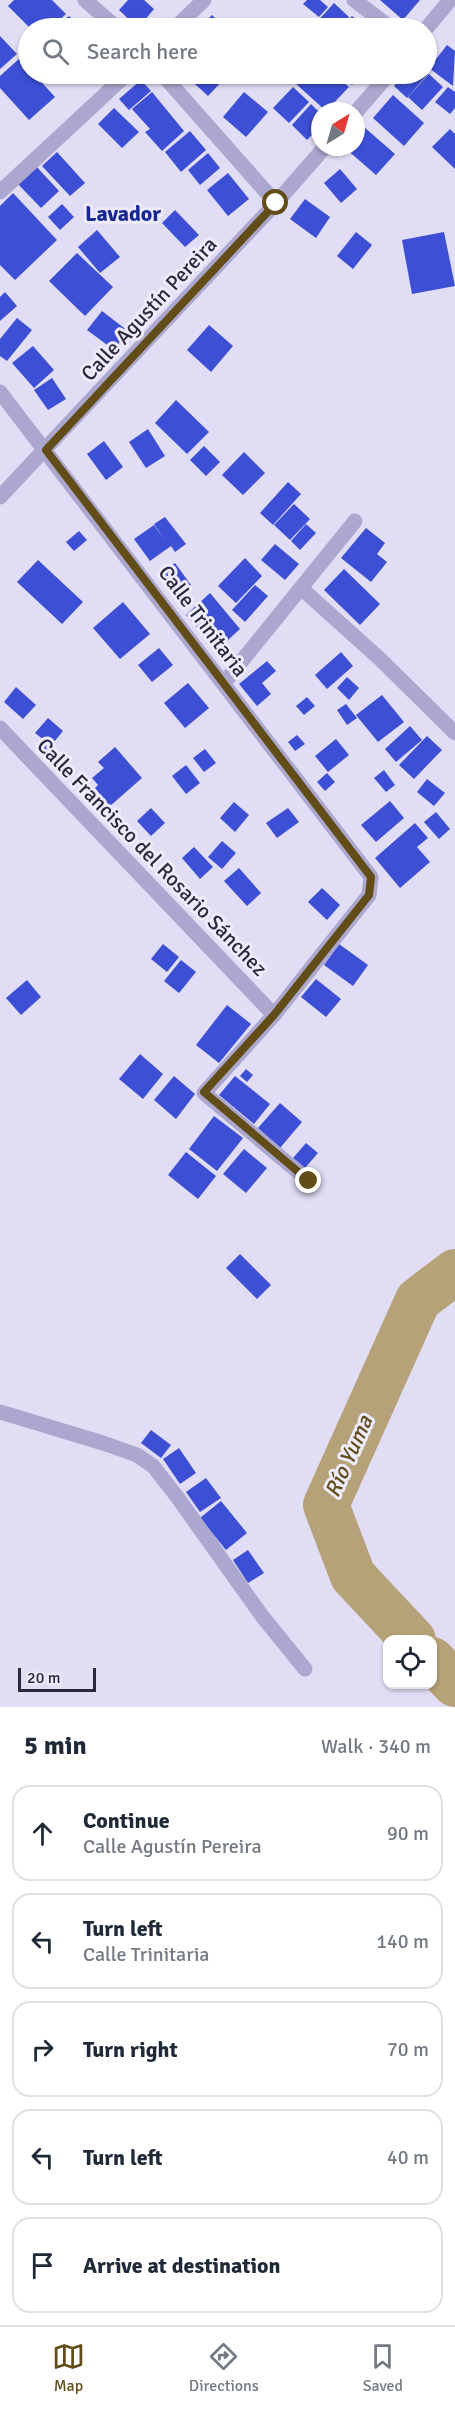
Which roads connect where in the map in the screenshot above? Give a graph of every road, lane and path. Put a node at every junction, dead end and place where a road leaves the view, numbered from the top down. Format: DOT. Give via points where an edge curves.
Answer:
graph roads {
  1 [pos="85,0"];
  2 [pos="204,0"];
  3 [pos="354,0"];
  4 [pos="450,8"];
  5 [pos="106,18"];
  6 [pos="185,18"];
  7 [pos="378,18"];
  8 [pos="437,19"];
  9 [pos="116,84"];
  10 [pos="171,84"];
  11 [pos="380,84"];
  12 [pos="365,102"];
  13 [pos="318,156"];
  14 [pos="0,192"];
  15 [pos="276,203"];
  16 [pos="0,392"];
  17 [pos="46,450"];
  18 [pos="0,497"];
  19 [pos="355,520"];
  20 [pos="301,588"];
  21 [pos="224,683"];
  22 [pos="0,728"];
  23 [pos="455,733"];
  24 [pos="274,1015"];
  25 [pos="309,1181"];
  26 [pos="0,1413"];
  27 [pos="305,1669"];
  1 -- 5 [label="street"];
  2 -- 6 [label="street"];
  3 -- 7 [label="street"];
  4 -- 8 [label="street"];
  9 -- 14 [label="street"];
  10 -- 15 [label="street"];
  11 -- 12 [label="street"];
  13 -- 15 [label="street, Calle Agustín Pereira"];
  15 -- 17 [label="street, Calle Agustín Pereira"];
  16 -- 17 [label="street, Calle Trinitaria"];
  17 -- 18 [label="street, Calle Agustín Pereira"];
  17 -- 21 [label="street, Calle Trinitaria"];
  19 -- 20 [label="street"];
  20 -- 21 [label="street"];
  20 -- 23 [label="street"];
  21 -- 24 [label="street, Calle Trinitaria" via="371,877 369,895"];
  22 -- 24 [label="street, Calle Francisco del Rosario Sánchez"];
  24 -- 25 [label="street" via="204,1092"];
  26 -- 27 [label="street" via="103,1443 137,1455 153,1466"];
}
